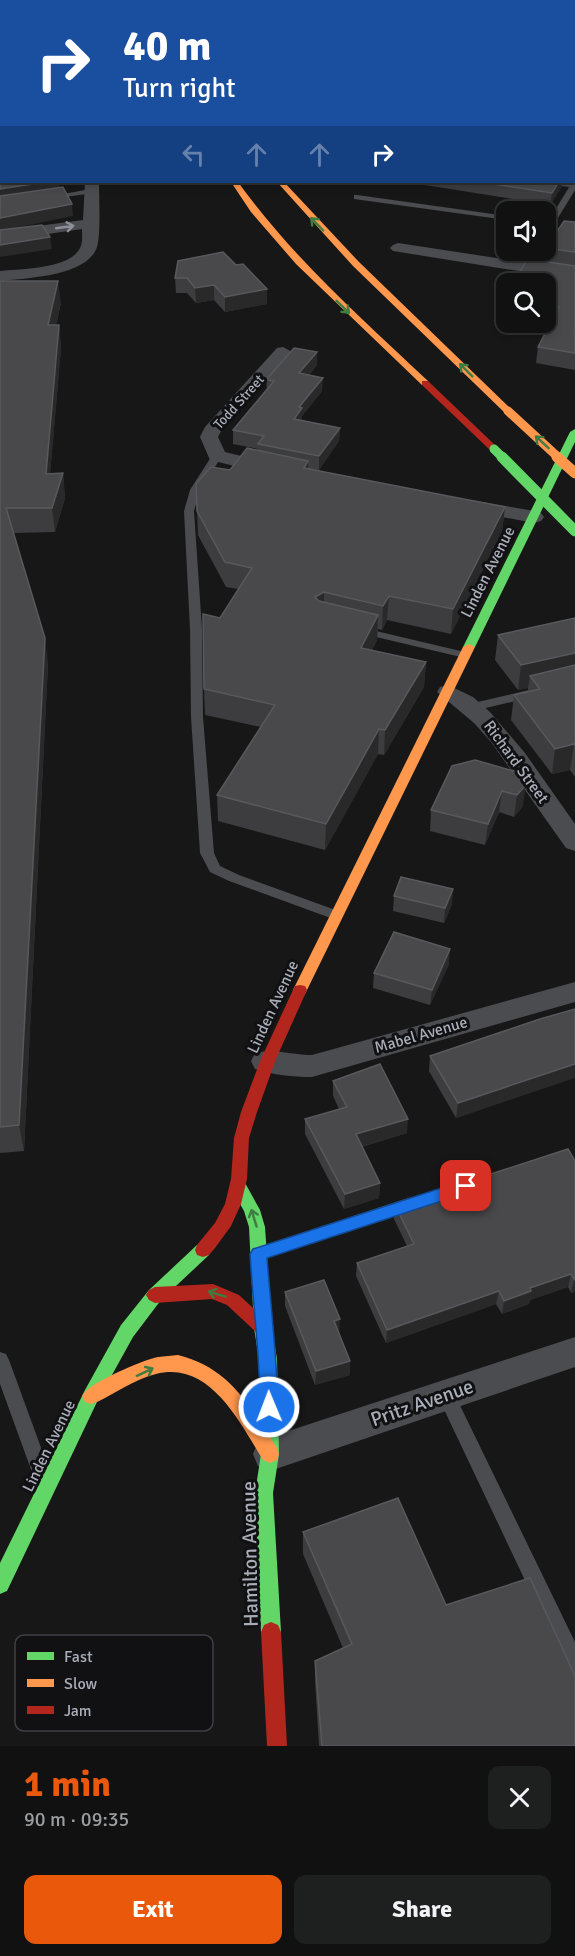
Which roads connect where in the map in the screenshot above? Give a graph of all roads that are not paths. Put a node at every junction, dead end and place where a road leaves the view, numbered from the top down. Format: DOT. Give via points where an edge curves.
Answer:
graph roads {
  1 [pos="235,183"];
  2 [pos="281,183"];
  3 [pos="575,184"];
  4 [pos="91,186"];
  5 [pos="45,197"];
  6 [pos="357,197"];
  7 [pos="556,214"];
  8 [pos="496,216"];
  9 [pos="88,224"];
  10 [pos="0,236"];
  11 [pos="398,248"];
  12 [pos="528,261"];
  13 [pos="524,267"];
  14 [pos="575,275"];
  15 [pos="0,276"];
  16 [pos="283,352"];
  17 [pos="575,432"];
  18 [pos="217,456"];
  19 [pos="575,473"];
  20 [pos="294,474"];
  21 [pos="454,503"];
  22 [pos="534,518"];
  23 [pos="575,531"];
  24 [pos="345,627"];
  25 [pos="465,655"];
  26 [pos="541,691"];
  27 [pos="448,692"];
  28 [pos="473,707"];
  29 [pos="575,843"];
  30 [pos="336,915"];
  31 [pos="575,992"];
  32 [pos="265,1061"];
  33 [pos="238,1186"];
  34 [pos="429,1199"];
  35 [pos="259,1254"];
  36 [pos="155,1295"];
  37 [pos="263,1328"];
  38 [pos="575,1352"];
  39 [pos="0,1360"];
  40 [pos="446,1395"];
  41 [pos="91,1396"];
  42 [pos="270,1454"];
  43 [pos="46,1488"];
  44 [pos="0,1584"];
  45 [pos="573,1654"];
  46 [pos="277,1746"];
  1 -- 23 [label="main road, one-way, bridge" via="256,215 302,266"];
  19 -- 2 [label="main road, one-way, bridge" via="356,264"];
  3 -- 7 [label="lane"];
  4 -- 5 [label="lane"];
  4 -- 9 [label="street"];
  6 -- 8 [label="lane"];
  10 -- 9 [label="street, one-way"];
  9 -- 15 [label="street" via="89,248 78,260"];
  11 -- 13 [label="street"];
  12 -- 13 [label="lane"];
  13 -- 14 [label="street"];
  16 -- 18 [label="street, Todd Street" via="214,427 210,443"];
  17 -- 22 [label="main road, Linden Avenue"];
  18 -- 20 [label="street, Todd Street"];
  18 -- 30 [label="lane" via="195,490 189,511 207,853 215,869"];
  21 -- 22 [label="street"];
  22 -- 25 [label="main road, Linden Avenue"];
  24 -- 25 [label="lane"];
  25 -- 27 [label="main road, Linden Avenue"];
  26 -- 28 [label="lane"];
  27 -- 28 [label="street, Richard Street"];
  27 -- 30 [label="main road, Linden Avenue"];
  28 -- 29 [label="street, Richard Street"];
  30 -- 32 [label="main road, Linden Avenue"];
  31 -- 32 [label="street, Mabel Avenue" via="312,1066"];
  32 -- 33 [label="main road, Linden Avenue" via="242,1134"];
  35 -- 33 [label="main road, Hamilton Avenue, one-way" via="252,1210"];
  33 -- 36 [label="main road, Linden Avenue" via="231,1210 217,1235"];
  34 -- 35 [label="lane"];
  35 -- 37 [label="main road, Hamilton Avenue"];
  37 -- 36 [label="main road, one-way" via="233,1300 213,1291"];
  36 -- 41 [label="main road, Linden Avenue" via="127,1331"];
  37 -- 42 [label="main road, Hamilton Avenue" via="268,1359"];
  38 -- 40 [label="street, Pritz Avenue"];
  39 -- 43 [label="lane"];
  40 -- 42 [label="street, Pritz Avenue"];
  40 -- 45 [label="lane"];
  41 -- 42 [label="main road, one-way" via="163,1364 192,1366 220,1383"];
  41 -- 43 [label="main road, Linden Avenue"];
  42 -- 46 [label="main road, Hamilton Avenue" via="264,1493"];
  43 -- 44 [label="main road, Linden Avenue"];
}
